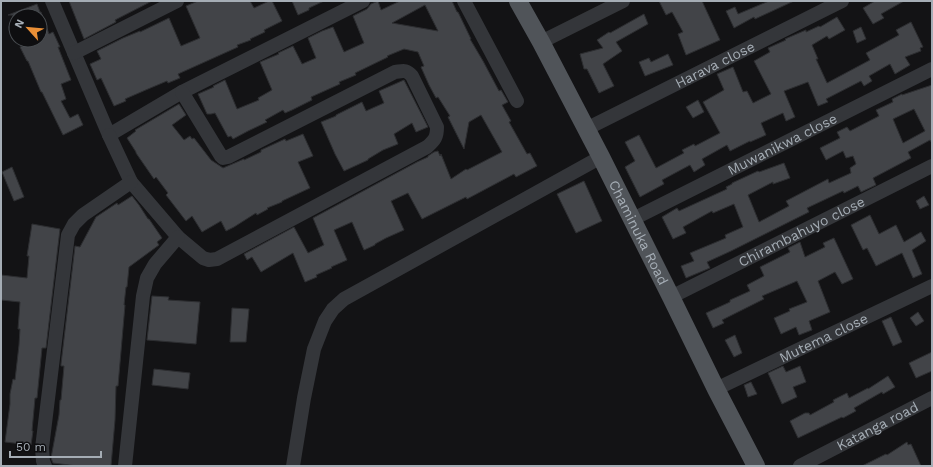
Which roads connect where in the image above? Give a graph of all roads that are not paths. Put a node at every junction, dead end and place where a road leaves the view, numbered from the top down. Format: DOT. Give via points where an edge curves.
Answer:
graph roads {
  1 [pos="52,1"];
  2 [pos="177,1"];
  3 [pos="363,1"];
  4 [pos="464,1"];
  5 [pos="518,1"];
  6 [pos="623,1"];
  7 [pos="842,1"];
  8 [pos="156,6"];
  9 [pos="541,42"];
  10 [pos="74,53"];
  11 [pos="932,69"];
  12 [pos="182,92"];
  13 [pos="517,101"];
  14 [pos="586,129"];
  15 [pos="109,135"];
  16 [pos="602,157"];
  17 [pos="932,166"];
  18 [pos="131,182"];
  19 [pos="633,219"];
  20 [pos="178,237"];
  21 [pos="932,286"];
  22 [pos="671,297"];
  23 [pos="716,390"];
  24 [pos="932,398"];
  25 [pos="45,466"];
  26 [pos="125,466"];
  27 [pos="293,466"];
  28 [pos="756,466"];
  29 [pos="800,466"];
  1 -- 10 [label="street"];
  2 -- 8 [label="street"];
  3 -- 12 [label="street"];
  4 -- 13 [label="street"];
  5 -- 9 [label="main road, Chaminuka Road"];
  6 -- 9 [label="street"];
  7 -- 14 [label="street, Harava close"];
  8 -- 10 [label="street"];
  9 -- 14 [label="main road, Chaminuka Road"];
  10 -- 15 [label="street"];
  11 -- 19 [label="street, Muwanikwa close"];
  12 -- 15 [label="street"];
  12 -- 20 [label="street" via="223,158 395,72 408,72 412,76 437,127 436,137 427,147 217,259 203,258"];
  14 -- 16 [label="main road, Chaminuka Road"];
  15 -- 18 [label="street"];
  16 -- 19 [label="main road, Chaminuka Road"];
  16 -- 27 [label="street" via="344,299 333,309 325,321 314,349"];
  17 -- 22 [label="street, Chirambahuyo close"];
  18 -- 20 [label="street"];
  18 -- 25 [label="street" via="83,215 68,235 42,448"];
  19 -- 22 [label="main road, Chaminuka Road"];
  20 -- 26 [label="street" via="155,264 147,278"];
  21 -- 23 [label="street, Mutema close"];
  22 -- 23 [label="main road, Chaminuka Road"];
  23 -- 28 [label="main road, Chaminuka Road"];
  24 -- 29 [label="street, Katanga road"];
}
